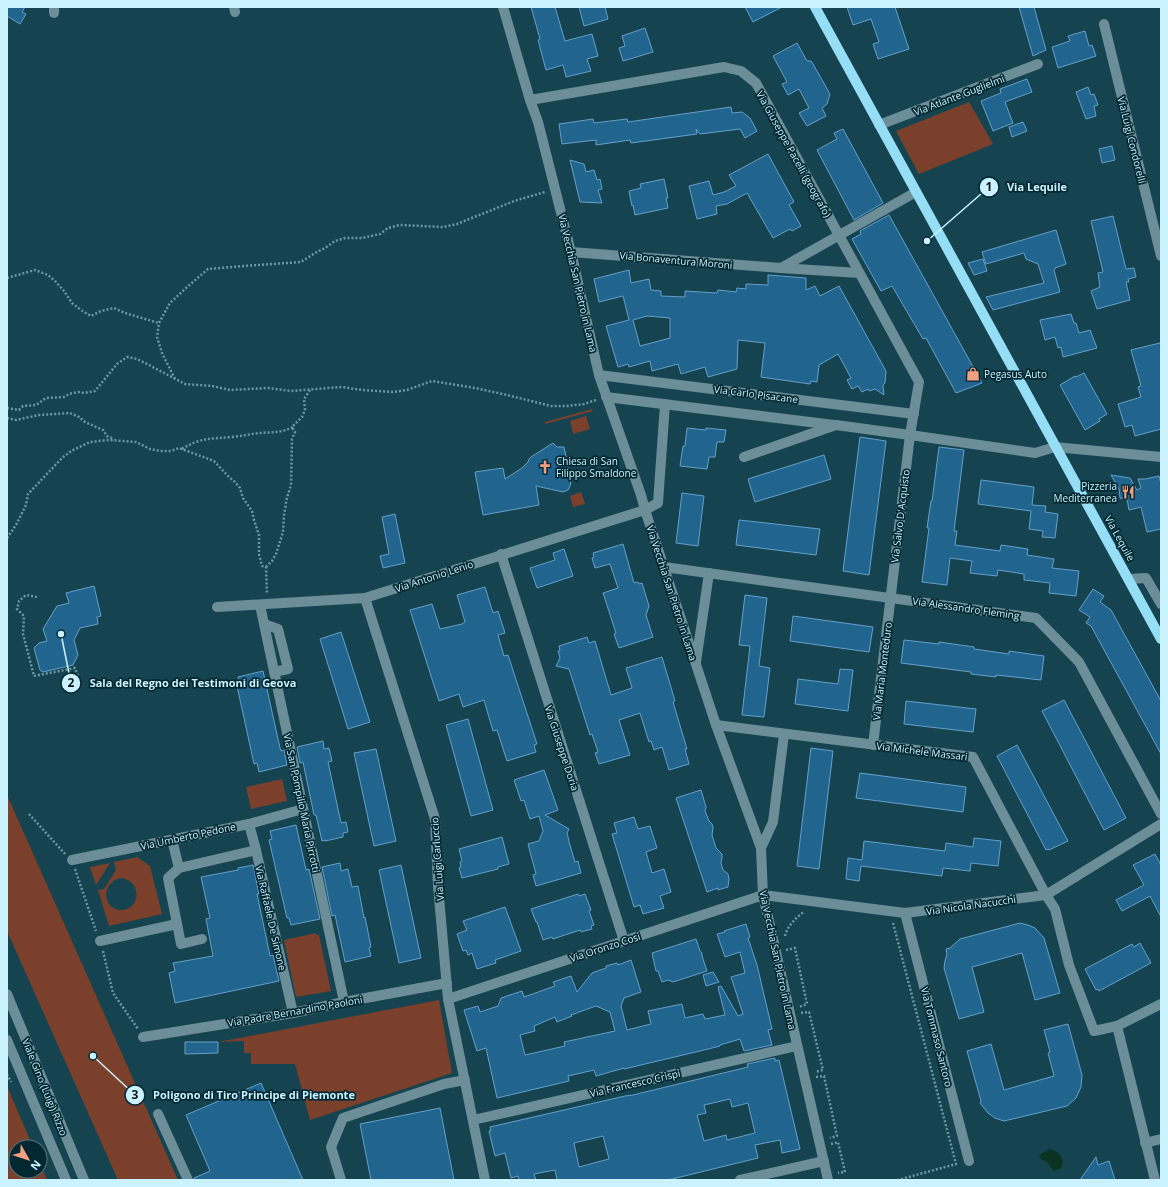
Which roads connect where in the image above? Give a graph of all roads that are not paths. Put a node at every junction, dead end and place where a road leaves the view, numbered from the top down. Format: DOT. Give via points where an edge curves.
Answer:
graph roads {
  1 [pos="503,7"];
  2 [pos="815,7"];
  3 [pos="1104,24"];
  4 [pos="1038,64"];
  5 [pos="530,100"];
  6 [pos="879,125"];
  7 [pos="916,192"];
  8 [pos="839,235"];
  9 [pos="571,252"];
  10 [pos="1161,256"];
  11 [pos="781,268"];
  12 [pos="860,273"];
  13 [pos="599,375"];
  14 [pos="606,397"];
  15 [pos="666,404"];
  16 [pos="914,414"];
  17 [pos="836,425"];
  18 [pos="910,435"];
  19 [pos="1055,447"];
  20 [pos="744,457"];
  21 [pos="1161,457"];
  22 [pos="645,510"];
  23 [pos="501,554"];
  24 [pos="664,567"];
  25 [pos="709,573"];
  26 [pos="1129,580"];
  27 [pos="365,598"];
  28 [pos="890,598"];
  29 [pos="1161,604"];
  30 [pos="264,605"];
  31 [pos="217,607"];
  32 [pos="264,624"];
  33 [pos="1161,637"];
  34 [pos="696,664"];
  35 [pos="274,672"];
  36 [pos="716,725"];
  37 [pos="784,734"];
  38 [pos="873,745"];
  39 [pos="303,809"];
  40 [pos="1161,814"];
  41 [pos="248,824"];
  42 [pos="1161,824"];
  43 [pos="172,840"];
  44 [pos="761,848"];
  45 [pos="256,850"];
  46 [pos="72,860"];
  47 [pos="179,868"];
  48 [pos="763,895"];
  49 [pos="1046,895"];
  50 [pos="905,913"];
  51 [pos="177,924"];
  52 [pos="202,939"];
  53 [pos="624,941"];
  54 [pos="100,942"];
  55 [pos="447,983"];
  56 [pos="7,994"];
  57 [pos="448,999"];
  58 [pos="344,1002"];
  59 [pos="1160,1007"];
  60 [pos="292,1013"];
  61 [pos="1117,1026"];
  62 [pos="143,1037"];
  63 [pos="7,1040"];
  64 [pos="797,1046"];
  65 [pos="465,1080"];
  66 [pos="158,1114"];
  67 [pos="473,1120"];
  68 [pos="1161,1139"];
  69 [pos="1145,1143"];
  70 [pos="824,1160"];
  71 [pos="969,1161"];
  72 [pos="832,1177"];
  73 [pos="66,1180"];
  74 [pos="84,1180"];
  75 [pos="188,1180"];
  76 [pos="341,1180"];
  77 [pos="485,1180"];
  78 [pos="740,1180"];
  79 [pos="1155,1180"];
  1 -- 5 [label="street, Via Vecchia San Pietro in Lama"];
  2 -- 6 [label="main road, Via Lequile"];
  3 -- 10 [label="street, Via Luigi Condorelli"];
  4 -- 6 [label="street, Via Atlante Guglielmi"];
  5 -- 8 [label="street, Via Giuseppe Pacelli (geografo)" via="724,67 742,71 756,84"];
  5 -- 9 [label="street, Via Vecchia San Pietro in Lama"];
  6 -- 7 [label="main road, Via Lequile"];
  7 -- 8 [label="street"];
  7 -- 19 [label="main road, Via Lequile"];
  8 -- 11 [label="street"];
  8 -- 12 [label="street, Via Giuseppe Pacelli (geografo)"];
  9 -- 11 [label="street, Via Bonaventura Moroni"];
  9 -- 13 [label="street, Via Vecchia San Pietro in Lama"];
  11 -- 12 [label="street, Via Bonaventura Moroni"];
  12 -- 16 [label="street, Via Giuseppe Pacelli (geografo)" via="919,382"];
  13 -- 14 [label="street, Via Vecchia San Pietro in Lama"];
  13 -- 16 [label="street, Via Carlo Pisacane"];
  14 -- 15 [label="street"];
  14 -- 22 [label="street, Via Vecchia San Pietro in Lama"];
  15 -- 17 [label="street"];
  15 -- 22 [label="street" via="658,503"];
  16 -- 18 [label="street, Via Giuseppe Pacelli (geografo)"];
  17 -- 18 [label="street"];
  17 -- 20 [label="street"];
  18 -- 19 [label="street" via="1035,453"];
  18 -- 28 [label="street, Via Salvo D'Acquisto"];
  19 -- 21 [label="street"];
  19 -- 26 [label="main road, Via Lequile"];
  22 -- 23 [label="street, Via Antonio Lenio"];
  22 -- 24 [label="street, Via Vecchia San Pietro in Lama"];
  23 -- 27 [label="street, Via Antonio Lenio"];
  23 -- 53 [label="street, Via Giuseppe Doria"];
  24 -- 25 [label="street, Via Alessandro Fleming"];
  24 -- 34 [label="street, Via Vecchia San Pietro in Lama"];
  25 -- 28 [label="street, Via Alessandro Fleming"];
  25 -- 34 [label="street"];
  26 -- 29 [label="street" via="1146,578"];
  26 -- 33 [label="main road, Via Lequile"];
  27 -- 30 [label="street, Via Antonio Lenio"];
  27 -- 55 [label="street, Via Luigi Carluccio" via="435,819"];
  28 -- 38 [label="street, Via Maria Monteduro"];
  28 -- 40 [label="street, Via Alessandro Fleming" via="1036,618 1079,662"];
  30 -- 31 [label="street, Via Antonio Lenio"];
  30 -- 32 [label="street, Via San Pompilio Maria Pirrotti"];
  32 -- 35 [label="street, Via San Pompilio Maria Pirrotti"];
  32 -- 35 [label="street" via="278,629 288,669"];
  34 -- 36 [label="street, Via Vecchia San Pietro in Lama"];
  35 -- 39 [label="street, Via San Pompilio Maria Pirrotti"];
  36 -- 37 [label="street, Via Michele Massari"];
  36 -- 44 [label="street, Via Vecchia San Pietro in Lama"];
  37 -- 38 [label="street, Via Michele Massari"];
  37 -- 44 [label="street" via="773,822"];
  38 -- 49 [label="street, Via Michele Massari" via="973,757"];
  39 -- 41 [label="street, Via Umberto Pedone"];
  39 -- 58 [label="street, Via San Pompilio Maria Pirrotti"];
  41 -- 43 [label="street, Via Umberto Pedone"];
  41 -- 45 [label="street, Via Raffaele De Simone"];
  42 -- 49 [label="street, Via Nicola Nacucchi"];
  43 -- 46 [label="street, Via Umberto Pedone"];
  43 -- 47 [label="street"];
  44 -- 48 [label="street, Via Vecchia San Pietro in Lama"];
  45 -- 47 [label="street"];
  45 -- 60 [label="street, Via Raffaele De Simone"];
  47 -- 51 [label="street" via="168,878"];
  48 -- 50 [label="street, Via Nicola Nacucchi"];
  48 -- 53 [label="street, Via Oronzo Cosi"];
  48 -- 64 [label="street, Via Vecchia San Pietro in Lama"];
  49 -- 50 [label="street, Via Nicola Nacucchi"];
  49 -- 61 [label="street" via="1055,909 1069,965 1094,1031"];
  50 -- 71 [label="street, Via Tommaso Santoro"];
  51 -- 52 [label="street" via="181,944"];
  51 -- 54 [label="street"];
  53 -- 57 [label="street, Via Oronzo Cosi"];
  55 -- 57 [label="street, Via Luigi Carluccio"];
  55 -- 58 [label="street, Via Padre Bernardino Paoloni"];
  56 -- 74 [label="street, Viale Gino (Luigi) Rizzo"];
  57 -- 65 [label="street, Via Luigi Carluccio"];
  58 -- 60 [label="street, Via Padre Bernardino Paoloni"];
  59 -- 61 [label="street"];
  60 -- 62 [label="street, Via Padre Bernardino Paoloni"];
  61 -- 69 [label="street"];
  63 -- 73 [label="street, Viale Gino (Luigi) Rizzo"];
  64 -- 67 [label="street, Via Francesco Crispi"];
  64 -- 70 [label="street, Via Vecchia San Pietro in Lama"];
  65 -- 67 [label="street, Via Luigi Carluccio"];
  65 -- 76 [label="street" via="444,1084 343,1118 331,1146"];
  66 -- 75 [label="street"];
  67 -- 77 [label="street, Via Luigi Carluccio"];
  68 -- 69 [label="street"];
  69 -- 79 [label="street"];
  70 -- 72 [label="street, Via Vecchia San Pietro in Lama"];
  70 -- 78 [label="street"];
}
